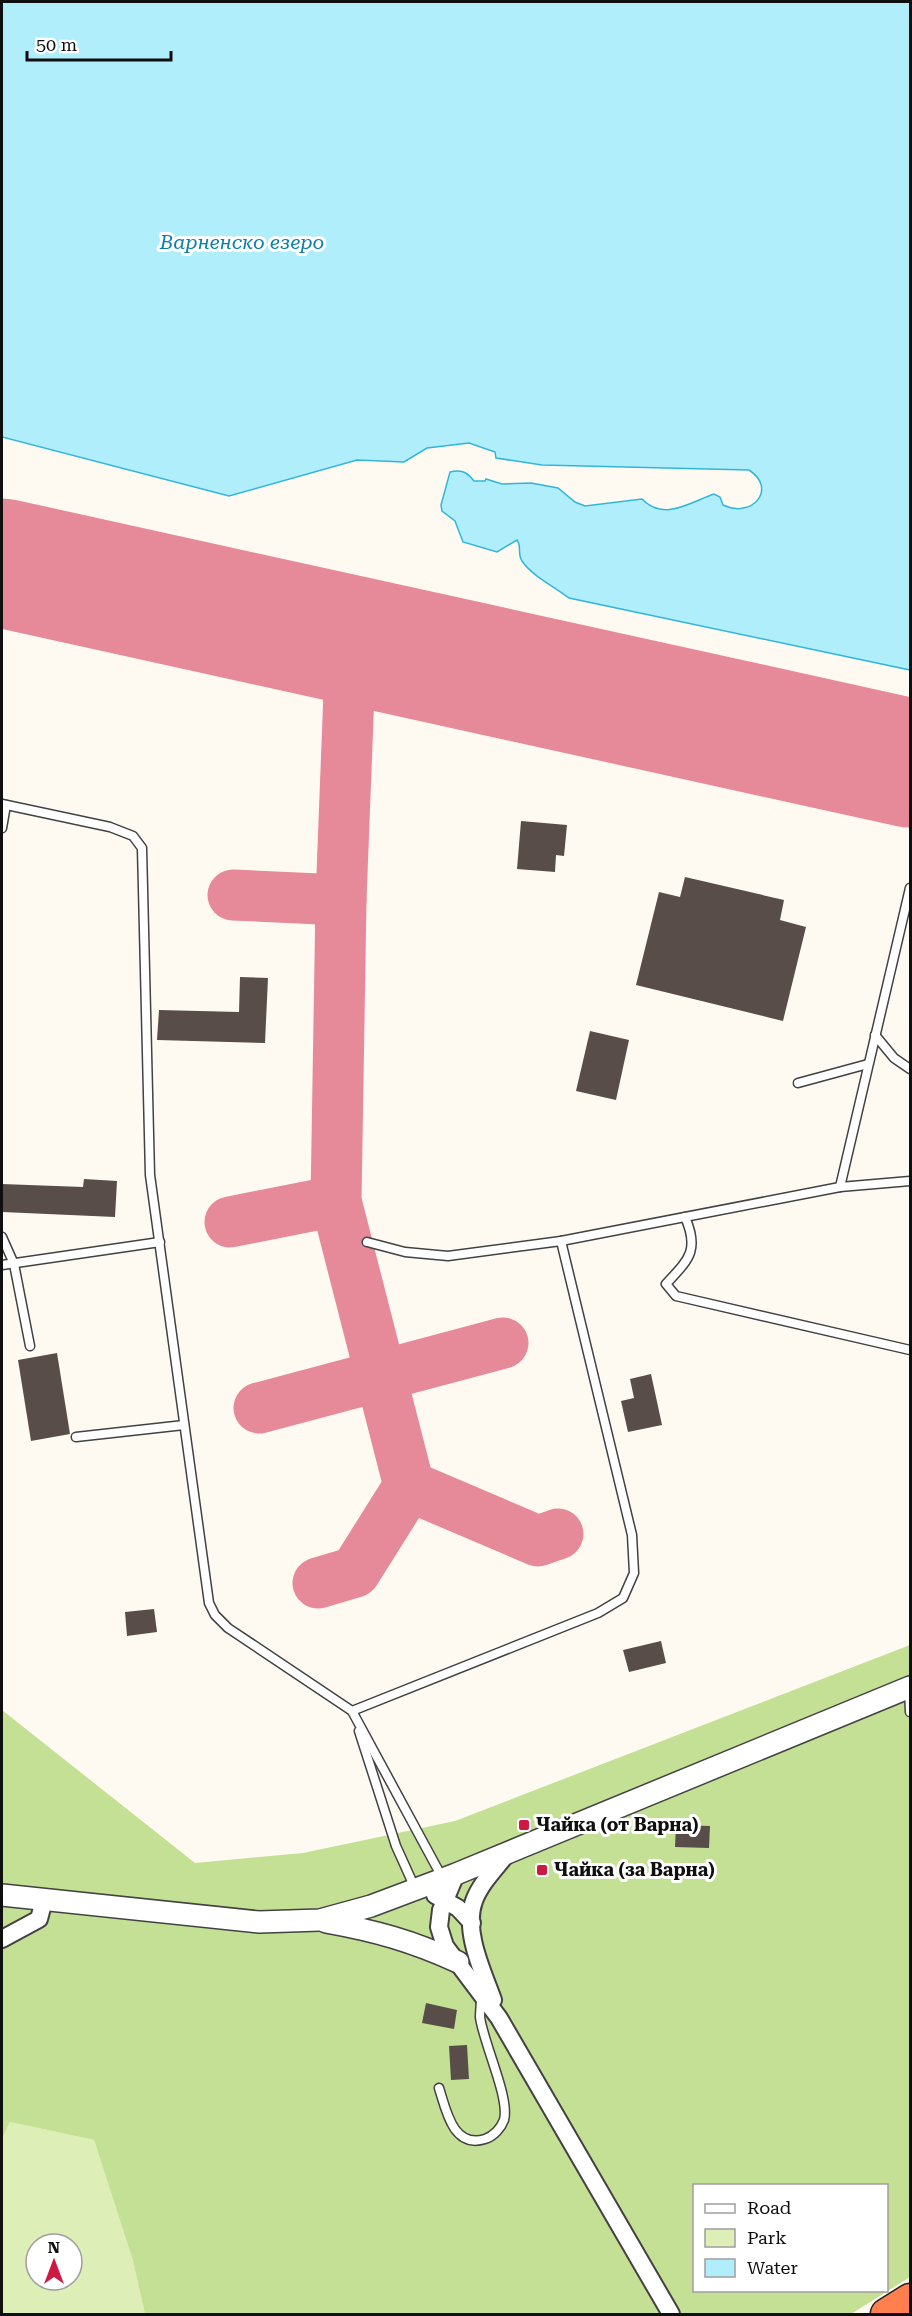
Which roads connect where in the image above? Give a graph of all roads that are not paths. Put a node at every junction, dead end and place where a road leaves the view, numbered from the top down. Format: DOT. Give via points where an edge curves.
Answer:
graph roads {
  1 [pos="4,805"];
  2 [pos="2,828"];
  3 [pos="910,888"];
  4 [pos="875,1035"];
  5 [pos="868,1064"];
  6 [pos="910,1069"];
  7 [pos="798,1083"];
  8 [pos="910,1181"];
  9 [pos="840,1187"];
  10 [pos="685,1217"];
  11 [pos="2,1237"];
  12 [pos="561,1241"];
  13 [pos="160,1242"];
  14 [pos="367,1242"];
  15 [pos="14,1264"];
  16 [pos="2,1265"];
  17 [pos="30,1346"];
  18 [pos="910,1350"];
  19 [pos="184,1425"];
  20 [pos="76,1437"];
  21 [pos="910,1687"];
  22 [pos="352,1711"];
  23 [pos="910,1712"];
  24 [pos="506,1855"];
  25 [pos="448,1884"];
  26 [pos="416,1889"];
  27 [pos="2,1896"];
  28 [pos="44,1900"];
  29 [pos="320,1920"];
  30 [pos="472,1923"];
  31 [pos="2,1938"];
  32 [pos="458,1962"];
  33 [pos="481,1992"];
  34 [pos="499,2018"];
  35 [pos="439,2088"];
  36 [pos="910,2299"];
  37 [pos="671,2314"];
  38 [pos="886,2314"];
  1 -- 2 [label="lane"];
  1 -- 13 [label="lane" via="110,827 133,836 142,848 150,1175"];
  3 -- 4 [label="lane"];
  4 -- 5 [label="lane"];
  4 -- 6 [label="lane" via="894,1058"];
  5 -- 7 [label="lane"];
  5 -- 9 [label="lane"];
  8 -- 9 [label="lane"];
  9 -- 10 [label="lane"];
  10 -- 12 [label="lane"];
  10 -- 18 [label="lane" via="693,1247 687,1261 666,1284 676,1296"];
  11 -- 15 [label="lane"];
  12 -- 14 [label="lane" via="448,1256 405,1252"];
  12 -- 22 [label="lane" via="632,1535 634,1573 622,1598 598,1613"];
  13 -- 15 [label="lane"];
  13 -- 19 [label="lane"];
  15 -- 16 [label="lane"];
  15 -- 17 [label="lane"];
  19 -- 20 [label="lane"];
  19 -- 22 [label="lane" via="209,1603 215,1615 228,1628"];
  21 -- 23 [label="lane"];
  21 -- 24 [label="street"];
  22 -- 25 [label="lane"];
  22 -- 26 [label="lane" via="396,1846"];
  24 -- 25 [label="street"];
  24 -- 30 [label="street" via="474,1902"];
  25 -- 26 [label="street"];
  25 -- 30 [label="street" via="458,1908"];
  25 -- 32 [label="street" via="439,1928 445,1946"];
  26 -- 29 [label="street"];
  27 -- 28 [label="street"];
  28 -- 29 [label="street" via="259,1922"];
  28 -- 31 [label="street" via="39,1919"];
  29 -- 32 [label="street" via="414,1942"];
  30 -- 34 [label="street" via="474,1944"];
  32 -- 33 [label="street"];
  33 -- 34 [label="street"];
  33 -- 35 [label="lane" via="480,2016 505,2110 500,2128 486,2138 468,2139 460,2135 449,2122"];
  34 -- 37 [label="street"];
  36 -- 38 [label="highway"];
}
